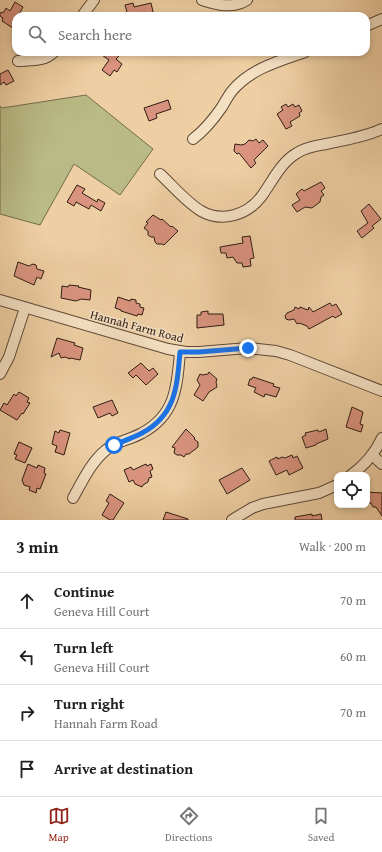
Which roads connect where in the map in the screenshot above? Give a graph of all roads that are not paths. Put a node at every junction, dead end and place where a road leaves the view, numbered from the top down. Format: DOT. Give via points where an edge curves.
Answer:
graph roads {
  1 [pos="94,0"];
  2 [pos="202,0"];
  3 [pos="247,0"];
  4 [pos="85,12"];
  5 [pos="382,19"];
  6 [pos="370,24"];
  7 [pos="50,56"];
  8 [pos="294,56"];
  9 [pos="18,61"];
  10 [pos="382,129"];
  11 [pos="193,139"];
  12 [pos="160,174"];
  13 [pos="0,300"];
  14 [pos="25,308"];
  15 [pos="180,352"];
  16 [pos="0,374"];
  17 [pos="382,391"];
  18 [pos="382,438"];
  19 [pos="372,455"];
  20 [pos="382,464"];
  21 [pos="355,472"];
  22 [pos="334,486"];
  23 [pos="73,498"];
  24 [pos="232,520"];
  1 -- 4 [label="street"];
  2 -- 3 [label="street" via="231,5"];
  5 -- 6 [label="street"];
  7 -- 9 [label="street"];
  8 -- 11 [label="street" via="246,78 231,93 211,123"];
  10 -- 12 [label="street" via="298,152 286,160 254,205 243,213 227,217 201,211"];
  13 -- 14 [label="street, Hannah Farm Road"];
  14 -- 15 [label="street, Hannah Farm Road"];
  14 -- 16 [label="street" via="9,357"];
  15 -- 17 [label="street, Hannah Farm Road" via="248,348 276,351"];
  15 -- 23 [label="street" via="174,393 168,410 162,418 142,433 106,450"];
  18 -- 19 [label="street"];
  19 -- 20 [label="street"];
  19 -- 21 [label="street"];
  22 -- 24 [label="street" via="319,493 263,504"];
}
